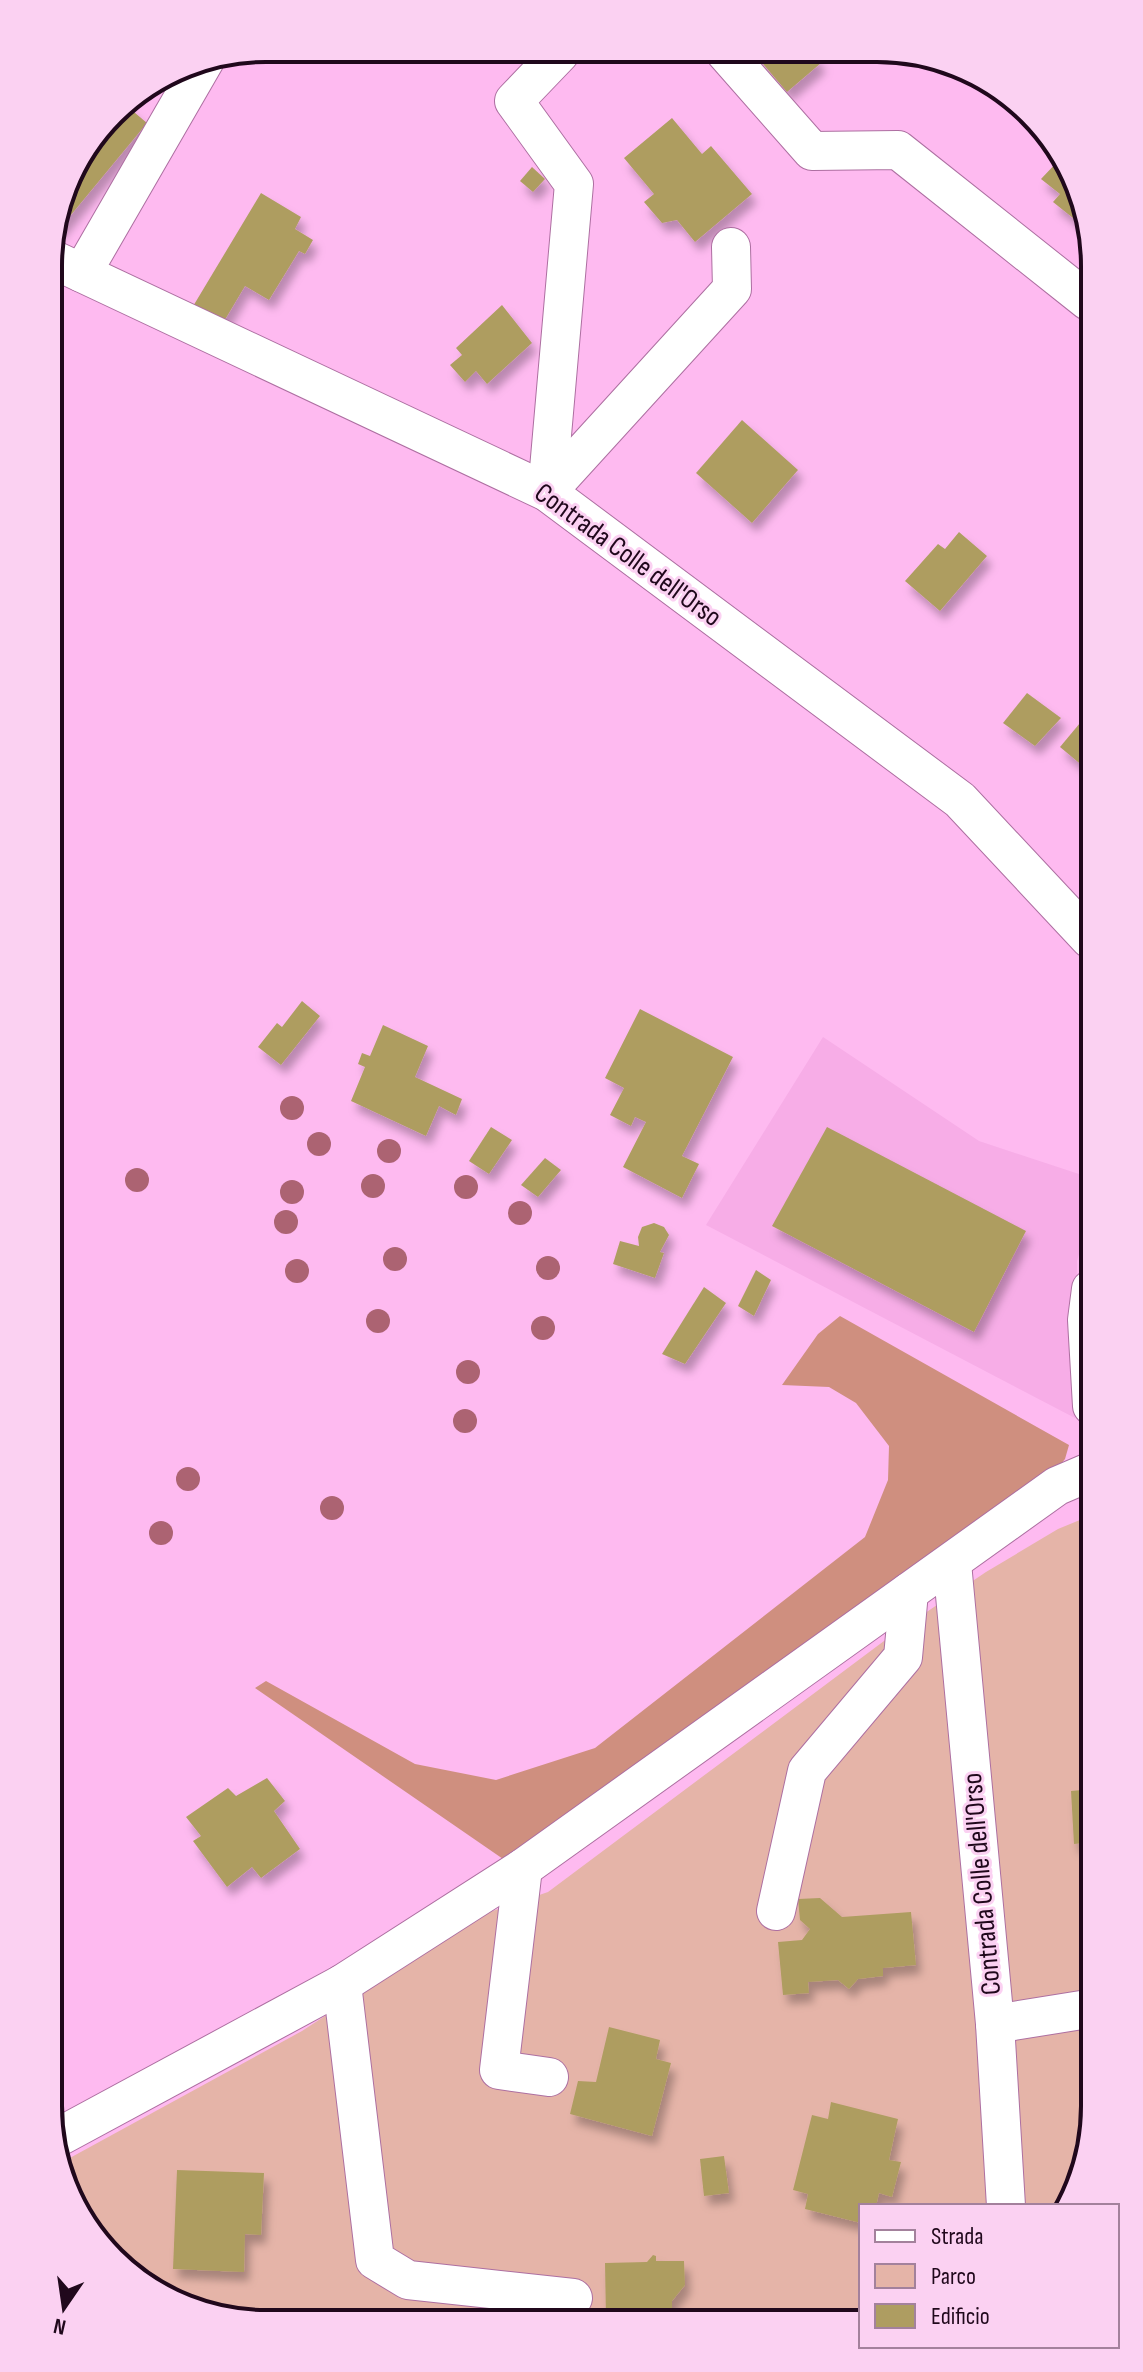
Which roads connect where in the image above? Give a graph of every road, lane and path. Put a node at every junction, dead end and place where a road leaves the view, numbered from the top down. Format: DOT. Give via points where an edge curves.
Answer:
graph roads {
  1 [pos="551,62"];
  2 [pos="734,62"];
  3 [pos="195,75"];
  4 [pos="731,247"];
  5 [pos="66,265"];
  6 [pos="1081,295"];
  7 [pos="547,492"];
  8 [pos="1081,929"];
  9 [pos="1081,1476"];
  10 [pos="952,1563"];
  11 [pos="909,1592"];
  12 [pos="523,1868"];
  13 [pos="776,1911"];
  14 [pos="342,1984"];
  15 [pos="1081,2010"];
  16 [pos="995,2024"];
  17 [pos="549,2077"];
  18 [pos="64,2134"];
  19 [pos="1006,2204"];
  20 [pos="573,2298"];
  1 -- 7 [label="street" via="514,101 574,184"];
  2 -- 6 [label="street" via="812,151 898,150"];
  3 -- 5 [label="street"];
  4 -- 7 [label="street" via="732,289"];
  5 -- 7 [label="street, Contrada Colle dell'Orso"];
  7 -- 8 [label="street, Contrada Colle dell'Orso" via="960,800"];
  9 -- 10 [label="street" via="1057,1486"];
  10 -- 11 [label="street"];
  10 -- 16 [label="street, Contrada Colle dell'Orso"];
  11 -- 12 [label="street"];
  11 -- 13 [label="street" via="903,1657 807,1771"];
  12 -- 14 [label="street"];
  12 -- 17 [label="street" via="499,2070"];
  14 -- 18 [label="street"];
  14 -- 20 [label="street" via="375,2260 408,2280"];
  15 -- 16 [label="street"];
  16 -- 19 [label="street, Contrada Colle dell'Orso"];
}
